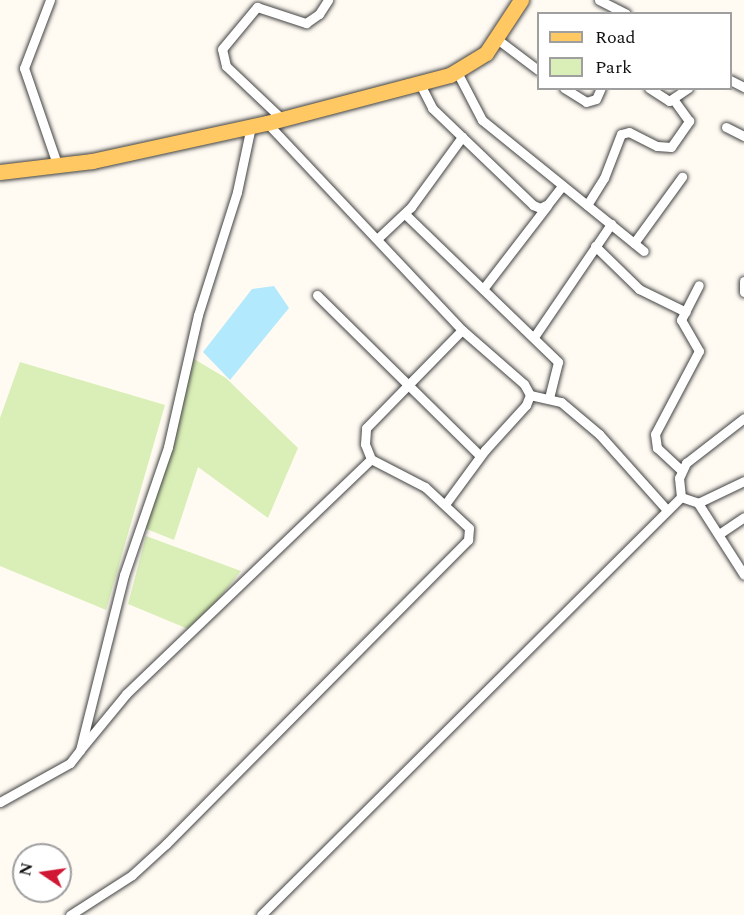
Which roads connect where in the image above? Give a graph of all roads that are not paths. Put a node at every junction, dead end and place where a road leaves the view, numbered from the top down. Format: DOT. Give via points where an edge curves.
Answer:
graph roads {
  1 [pos="50,0"];
  2 [pos="328,0"];
  3 [pos="521,0"];
  4 [pos="599,0"];
  5 [pos="622,12"];
  6 [pos="497,39"];
  7 [pos="537,69"];
  8 [pos="457,72"];
  9 [pos="420,84"];
  10 [pos="567,90"];
  11 [pos="601,90"];
  12 [pos="654,90"];
  13 [pos="686,90"];
  14 [pos="674,100"];
  15 [pos="282,119"];
  16 [pos="267,123"];
  17 [pos="251,126"];
  18 [pos="726,127"];
  19 [pos="744,136"];
  20 [pos="462,137"];
  21 [pos="58,167"];
  22 [pos="0,172"];
  23 [pos="682,177"];
  24 [pos="562,186"];
  25 [pos="548,204"];
  26 [pos="586,205"];
  27 [pos="405,214"];
  28 [pos="611,224"];
  29 [pos="377,239"];
  30 [pos="634,243"];
  31 [pos="595,246"];
  32 [pos="644,251"];
  33 [pos="744,281"];
  34 [pos="699,285"];
  35 [pos="483,289"];
  36 [pos="744,292"];
  37 [pos="317,295"];
  38 [pos="686,312"];
  39 [pos="462,330"];
  40 [pos="534,337"];
  41 [pos="409,383"];
  42 [pos="530,395"];
  43 [pos="549,397"];
  44 [pos="744,418"];
  45 [pos="480,456"];
  46 [pos="371,459"];
  47 [pos="681,470"];
  48 [pos="744,481"];
  49 [pos="681,497"];
  50 [pos="446,503"];
  51 [pos="698,503"];
  52 [pos="667,510"];
  53 [pos="744,517"];
  54 [pos="719,534"];
  55 [pos="744,575"];
  56 [pos="80,750"];
  57 [pos="0,802"];
  58 [pos="70,915"];
  59 [pos="261,915"];
  1 -- 21 [label="street" via="24,68"];
  2 -- 15 [label="street" via="319,14 306,23 257,7 222,49 226,66"];
  3 -- 6 [label="main road"];
  4 -- 5 [label="street"];
  6 -- 7 [label="street"];
  6 -- 8 [label="main road" via="486,53"];
  8 -- 9 [label="main road"];
  8 -- 24 [label="street" via="482,120"];
  9 -- 15 [label="main road"];
  9 -- 20 [label="street" via="432,108"];
  10 -- 11 [label="street" via="586,102 596,99"];
  12 -- 14 [label="street"];
  13 -- 14 [label="street"];
  14 -- 26 [label="street" via="689,121 671,147 657,146 629,132 621,134 604,178"];
  15 -- 16 [label="main road"];
  16 -- 17 [label="main road"];
  16 -- 29 [label="street"];
  17 -- 21 [label="main road"];
  17 -- 56 [label="street" via="240,182 198,315 168,447 124,575"];
  18 -- 19 [label="street"];
  20 -- 25 [label="street" via="533,205 540,208"];
  20 -- 27 [label="street"];
  21 -- 22 [label="main road"];
  23 -- 30 [label="street"];
  24 -- 25 [label="street"];
  24 -- 26 [label="street"];
  25 -- 35 [label="street"];
  26 -- 28 [label="street"];
  27 -- 29 [label="street"];
  27 -- 35 [label="street"];
  28 -- 30 [label="street"];
  28 -- 31 [label="street"];
  29 -- 39 [label="street"];
  30 -- 32 [label="street"];
  31 -- 38 [label="street" via="639,289"];
  31 -- 40 [label="street"];
  33 -- 36 [label="street"];
  34 -- 38 [label="street"];
  35 -- 40 [label="street"];
  37 -- 41 [label="street"];
  38 -- 47 [label="street" via="681,322 699,351 655,434 657,448"];
  39 -- 41 [label="street"];
  39 -- 42 [label="street" via="524,384"];
  40 -- 43 [label="street" via="558,362"];
  41 -- 45 [label="street"];
  41 -- 46 [label="street" via="366,428 365,444"];
  42 -- 43 [label="street"];
  42 -- 45 [label="street" via="526,405"];
  43 -- 52 [label="street" via="598,434"];
  44 -- 47 [label="street"];
  45 -- 50 [label="street"];
  46 -- 50 [label="street" via="405,474"];
  46 -- 56 [label="street" via="126,694"];
  47 -- 49 [label="street"];
  48 -- 51 [label="street"];
  49 -- 51 [label="street"];
  49 -- 52 [label="street"];
  50 -- 58 [label="street" via="469,528 468,540 141,867"];
  51 -- 54 [label="street"];
  52 -- 59 [label="street"];
  53 -- 54 [label="street"];
  54 -- 55 [label="street"];
  56 -- 57 [label="street" via="70,763"];
}
